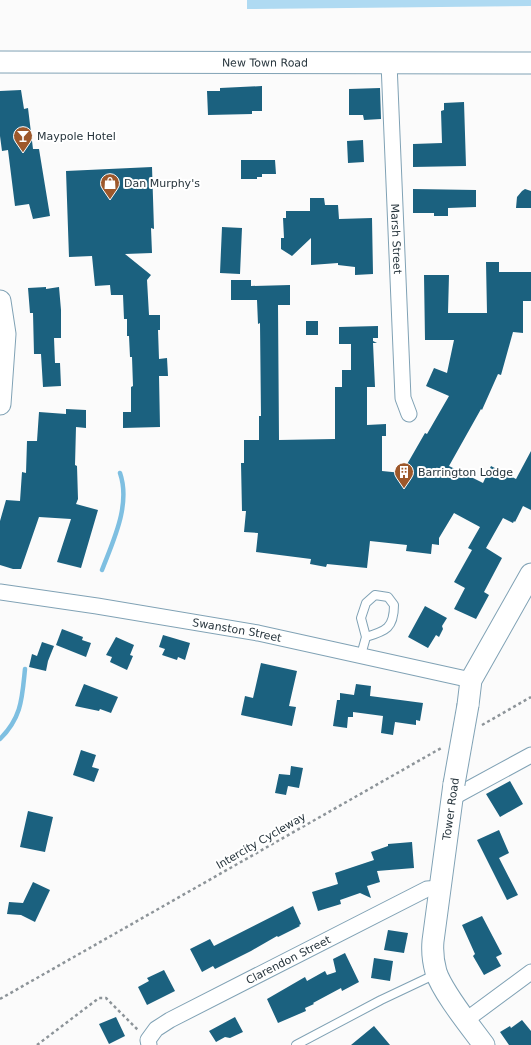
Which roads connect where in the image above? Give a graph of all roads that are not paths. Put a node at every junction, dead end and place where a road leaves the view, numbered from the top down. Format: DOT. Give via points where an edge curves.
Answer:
graph roads {
  1 [pos="0,62"];
  2 [pos="389,63"];
  3 [pos="531,64"];
  4 [pos="0,301"];
  5 [pos="0,404"];
  6 [pos="409,414"];
  7 [pos="531,574"];
  8 [pos="0,592"];
  9 [pos="366,637"];
  10 [pos="361,655"];
  11 [pos="472,680"];
  12 [pos="531,755"];
  13 [pos="453,791"];
  14 [pos="440,888"];
  15 [pos="531,972"];
  16 [pos="437,974"];
  17 [pos="466,1020"];
  18 [pos="148,1042"];
  19 [pos="296,1045"];
  20 [pos="484,1045"];
  1 -- 2 [label="street, New Town Road"];
  2 -- 3 [label="street, New Town Road"];
  2 -- 6 [label="street, Marsh Street" via="403,398"];
  4 -- 5 [label="street" via="5,334"];
  7 -- 11 [label="street, Tower Road"];
  8 -- 10 [label="street, Swanston Street" via="258,633"];
  9 -- 9 [label="lane" via="361,618 366,603 375,595 388,597 394,605 394,617 387,629"];
  9 -- 10 [label="lane"];
  10 -- 11 [label="street, Swanston Street"];
  11 -- 13 [label="street, Tower Road, bridge"];
  12 -- 13 [label="street"];
  13 -- 14 [label="street, Tower Road"];
  14 -- 16 [label="street, Tower Road" via="432,955"];
  14 -- 18 [label="street, Clarendon Street" via="427,889 177,1016 156,1029"];
  15 -- 17 [label="street"];
  16 -- 17 [label="street, Tower Road"];
  16 -- 19 [label="lane"];
  17 -- 20 [label="street, Tower Road"];
}
